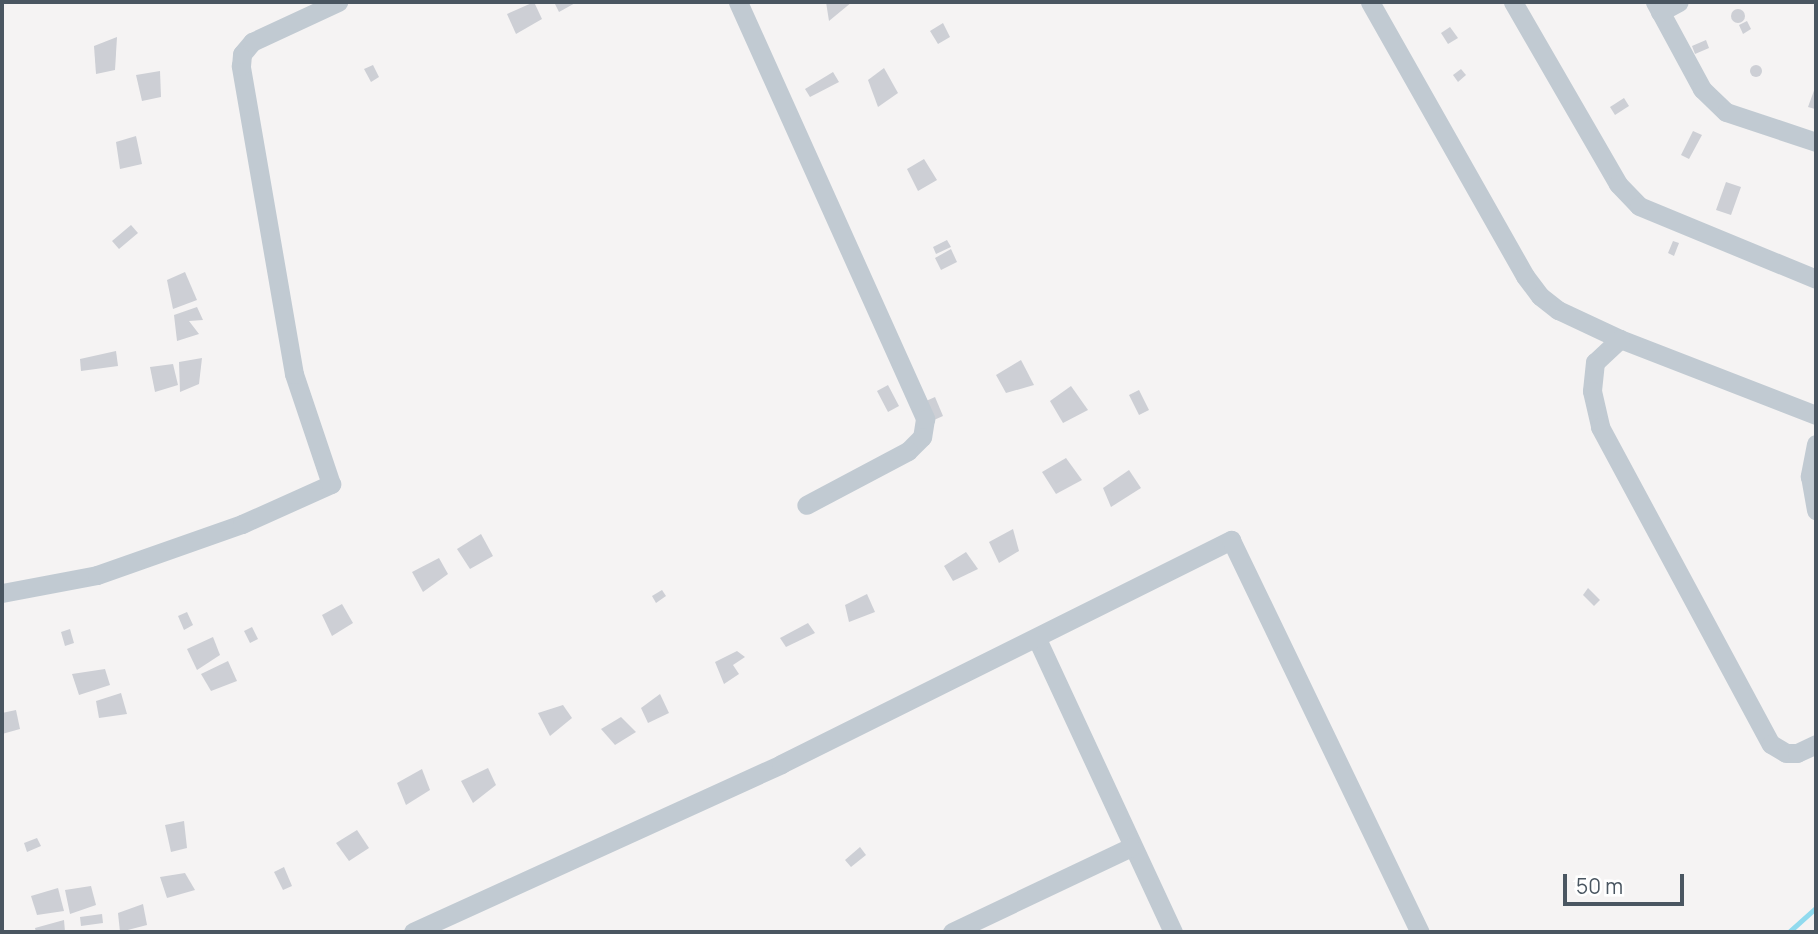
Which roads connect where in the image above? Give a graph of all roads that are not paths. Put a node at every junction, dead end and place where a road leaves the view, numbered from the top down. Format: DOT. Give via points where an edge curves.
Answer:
graph roads {
  1 [pos="338,2"];
  2 [pos="738,2"];
  3 [pos="1370,2"];
  4 [pos="1513,2"];
  5 [pos="1679,2"];
  6 [pos="1658,7"];
  7 [pos="1816,142"];
  8 [pos="1816,279"];
  9 [pos="1620,339"];
  10 [pos="1816,415"];
  11 [pos="1816,444"];
  12 [pos="806,505"];
  13 [pos="1816,510"];
  14 [pos="2,593"];
  15 [pos="1037,639"];
  16 [pos="1816,744"];
  17 [pos="1131,847"];
  18 [pos="413,932"];
  19 [pos="952,932"];
  20 [pos="1173,932"];
  21 [pos="1420,932"];
  1 -- 14 [label="street" via="252,42 242,54 294,374 331,484 242,524 97,575"];
  2 -- 12 [label="street" via="925,419 922,437 908,451"];
  3 -- 9 [label="street" via="1525,276 1558,310"];
  4 -- 8 [label="street" via="1618,184 1639,206"];
  5 -- 6 [label="street"];
  6 -- 7 [label="street" via="1702,89 1726,112"];
  9 -- 10 [label="street"];
  9 -- 16 [label="street" via="1595,362 1592,391 1600,427 1772,744 1786,753"];
  11 -- 13 [label="street" via="1810,476"];
  15 -- 17 [label="street"];
  15 -- 18 [label="street" via="781,764"];
  15 -- 21 [label="street" via="1231,540"];
  17 -- 19 [label="street"];
  17 -- 20 [label="street"];
}
